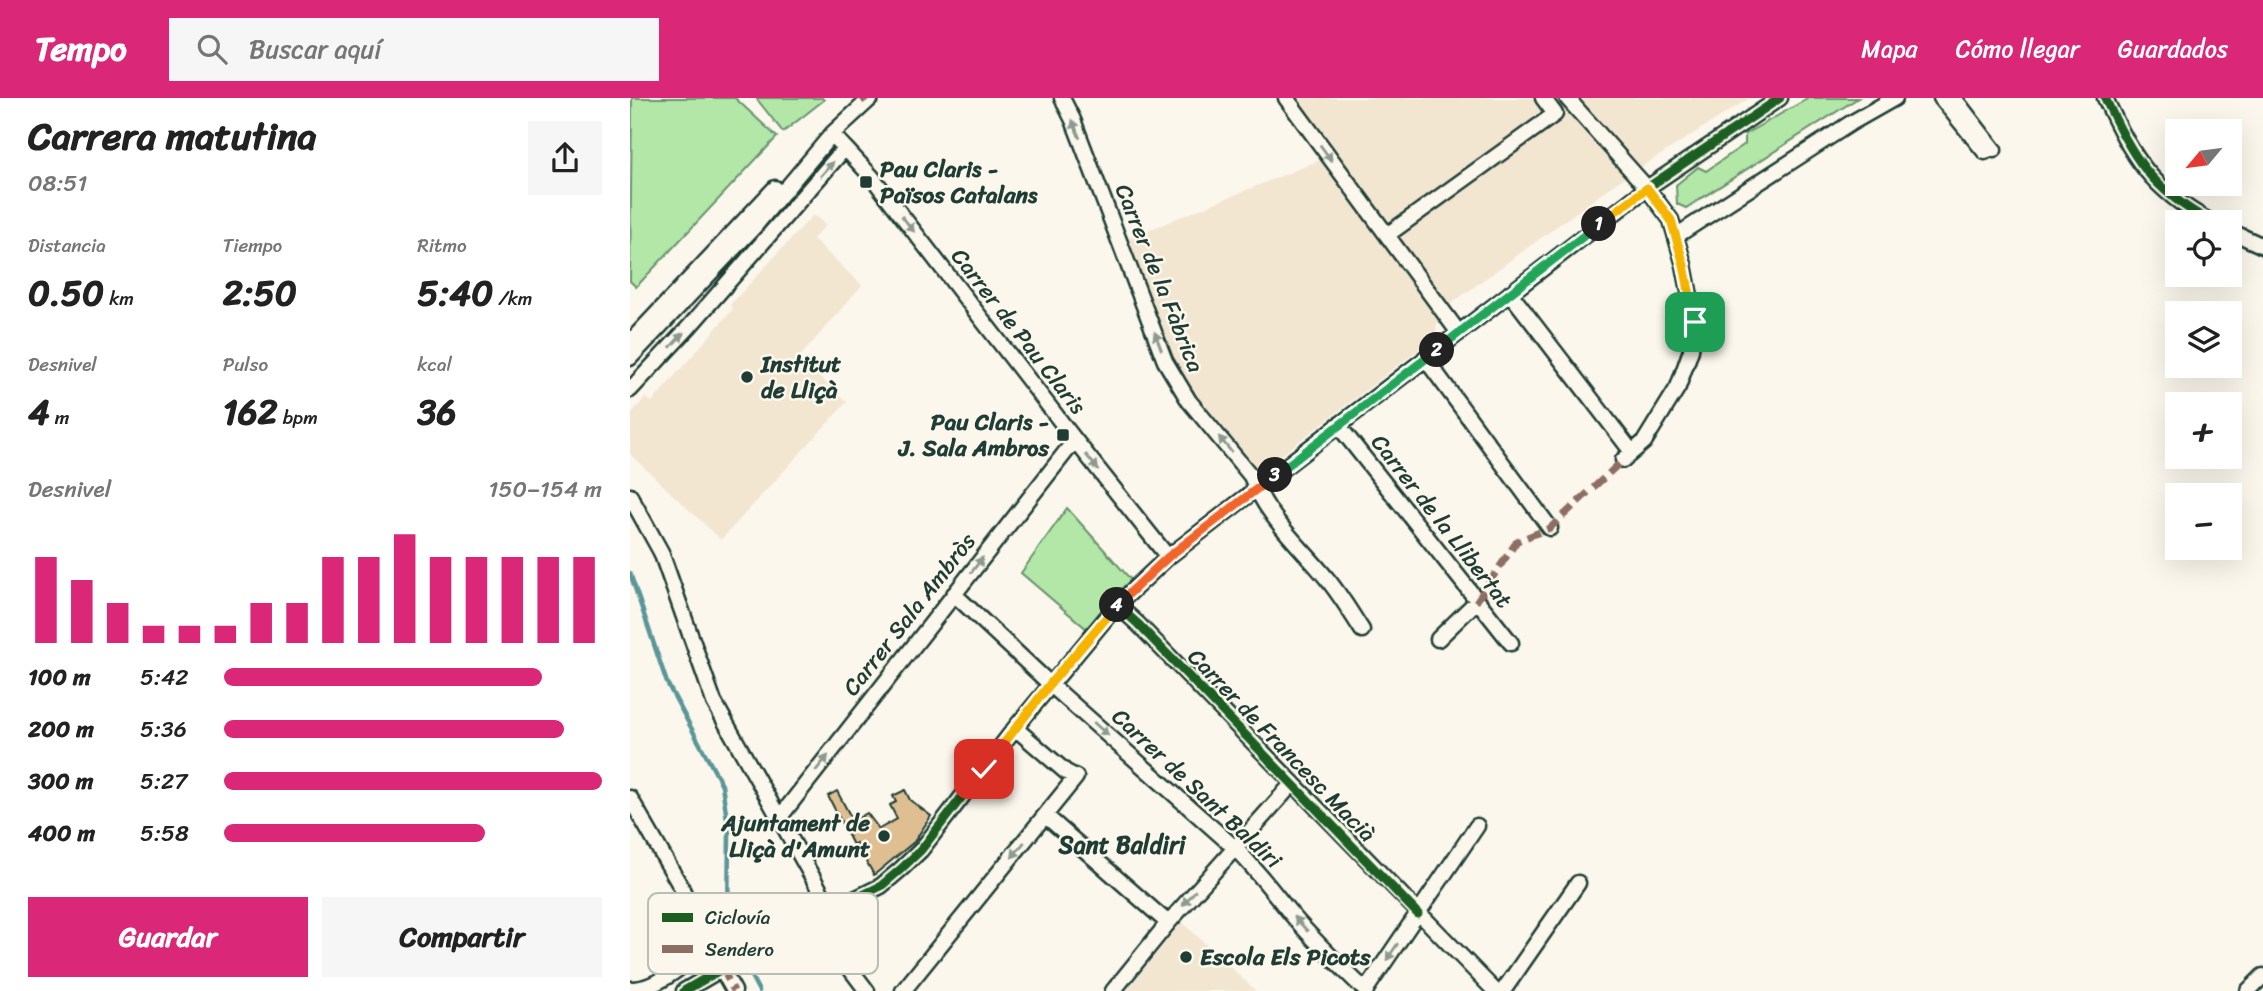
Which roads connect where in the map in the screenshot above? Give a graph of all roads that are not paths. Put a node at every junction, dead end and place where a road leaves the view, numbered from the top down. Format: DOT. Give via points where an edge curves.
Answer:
graph roads {
  1 [pos="871,98"];
  2 [pos="1062,98"];
  3 [pos="1286,98"];
  4 [pos="1543,98"];
  5 [pos="1567,98"];
  6 [pos="1780,98"];
  7 [pos="1895,98"];
  8 [pos="1941,98"];
  9 [pos="1954,98"];
  10 [pos="2105,98"];
  11 [pos="832,134"];
  12 [pos="845,148"];
  13 [pos="1647,188"];
  14 [pos="2188,210"];
  15 [pos="1387,235"];
  16 [pos="1676,236"];
  17 [pos="2242,236"];
  18 [pos="2263,246"];
  19 [pos="1510,293"];
  20 [pos="1459,333"];
  21 [pos="630,342"];
  22 [pos="630,358"];
  23 [pos="1425,358"];
  24 [pos="630,390"];
  25 [pos="1338,425"];
  26 [pos="1075,440"];
  27 [pos="1256,490"];
  28 [pos="630,496"];
  29 [pos="1550,528"];
  30 [pos="1168,557"];
  31 [pos="954,594"];
  32 [pos="1476,602"];
  33 [pos="1117,605"];
  34 [pos="1362,630"];
  35 [pos="1438,639"];
  36 [pos="1511,643"];
  37 [pos="1050,684"];
  38 [pos="1016,728"];
  39 [pos="1293,783"];
  40 [pos="630,798"];
  41 [pos="1046,816"];
  42 [pos="780,817"];
  43 [pos="1476,826"];
  44 [pos="1235,848"];
  45 [pos="1578,883"];
  46 [pos="684,893"];
  47 [pos="817,893"];
  48 [pos="868,893"];
  49 [pos="1418,914"];
  50 [pos="1168,923"];
  51 [pos="670,974"];
  52 [pos="712,974"];
  53 [pos="725,974"];
  54 [pos="854,974"];
  55 [pos="2263,976"];
  56 [pos="630,989"];
  57 [pos="684,991"];
  58 [pos="734,991"];
  59 [pos="867,991"];
  60 [pos="903,991"];
  61 [pos="1113,991"];
  62 [pos="1365,991"];
  63 [pos="1495,991"];
  64 [pos="1503,991"];
  65 [pos="2248,991"];
  1 -- 11 [label="street"];
  27 -- 2 [label="street, Carrer de la Fàbrica, one-way" via="1251,476 1189,401 1171,371"];
  3 -- 15 [label="street, one-way"];
  4 -- 15 [label="street" via="1555,114"];
  5 -- 13 [label="street"];
  6 -- 13 [label="street"];
  7 -- 16 [label="street"];
  8 -- 9 [label="street" via="1989,151"];
  10 -- 14 [label="street" via="2126,144 2146,172"];
  11 -- 12 [label="street, Carrer de Pau Claris"];
  11 -- 21 [label="street" via="816,144"];
  11 -- 22 [label="street" via="754,227"];
  24 -- 12 [label="street, one-way"];
  12 -- 26 [label="street, Carrer de Pau Claris, one-way"];
  13 -- 16 [label="street" via="1671,220"];
  13 -- 19 [label="street"];
  15 -- 20 [label="street"];
  16 -- 19 [label="street" via="1695,322 1691,350 1678,387 1644,442 1628,456"];
  17 -- 18 [label="street"];
  19 -- 20 [label="street"];
  20 -- 23 [label="street"];
  23 -- 25 [label="street"];
  23 -- 29 [label="street"];
  25 -- 27 [label="street"];
  25 -- 32 [label="street, Carrer de la Llibertat"];
  26 -- 30 [label="street, Carrer de Pau Claris, one-way"];
  31 -- 26 [label="street, Carrer Sala Ambròs, one-way"];
  27 -- 30 [label="street"];
  27 -- 34 [label="street, Carrer de la Fàbrica"];
  28 -- 42 [label="street" via="660,552 714,702"];
  30 -- 33 [label="street"];
  31 -- 37 [label="street, Carrer de Sant Baldiri"];
  42 -- 31 [label="street, Carrer Sala Ambròs, one-way"];
  32 -- 35 [label="street"];
  32 -- 36 [label="street, Carrer de la Llibertat"];
  33 -- 37 [label="street"];
  33 -- 39 [label="street, Carrer de Francesc Macià"];
  37 -- 38 [label="street"];
  37 -- 44 [label="street, Carrer de Sant Baldiri, one-way"];
  38 -- 41 [label="street" via="1076,777"];
  38 -- 48 [label="street" via="921,850"];
  39 -- 44 [label="street"];
  39 -- 49 [label="street, Carrer de Francesc Macià"];
  40 -- 46 [label="street"];
  41 -- 50 [label="street"];
  41 -- 60 [label="street, one-way"];
  42 -- 47 [label="street"];
  43 -- 49 [label="street"];
  44 -- 50 [label="street, one-way"];
  62 -- 44 [label="street, Carrer de Sant Baldiri, one-way"];
  45 -- 64 [label="street"];
  49 -- 62 [label="street, one-way"];
  49 -- 63 [label="street, Carrer de Francesc Macià"];
  50 -- 61 [label="street"];
  51 -- 56 [label="street" via="648,988"];
  52 -- 57 [label="street"];
  53 -- 58 [label="street"];
  54 -- 59 [label="street"];
  55 -- 65 [label="street"];
}
